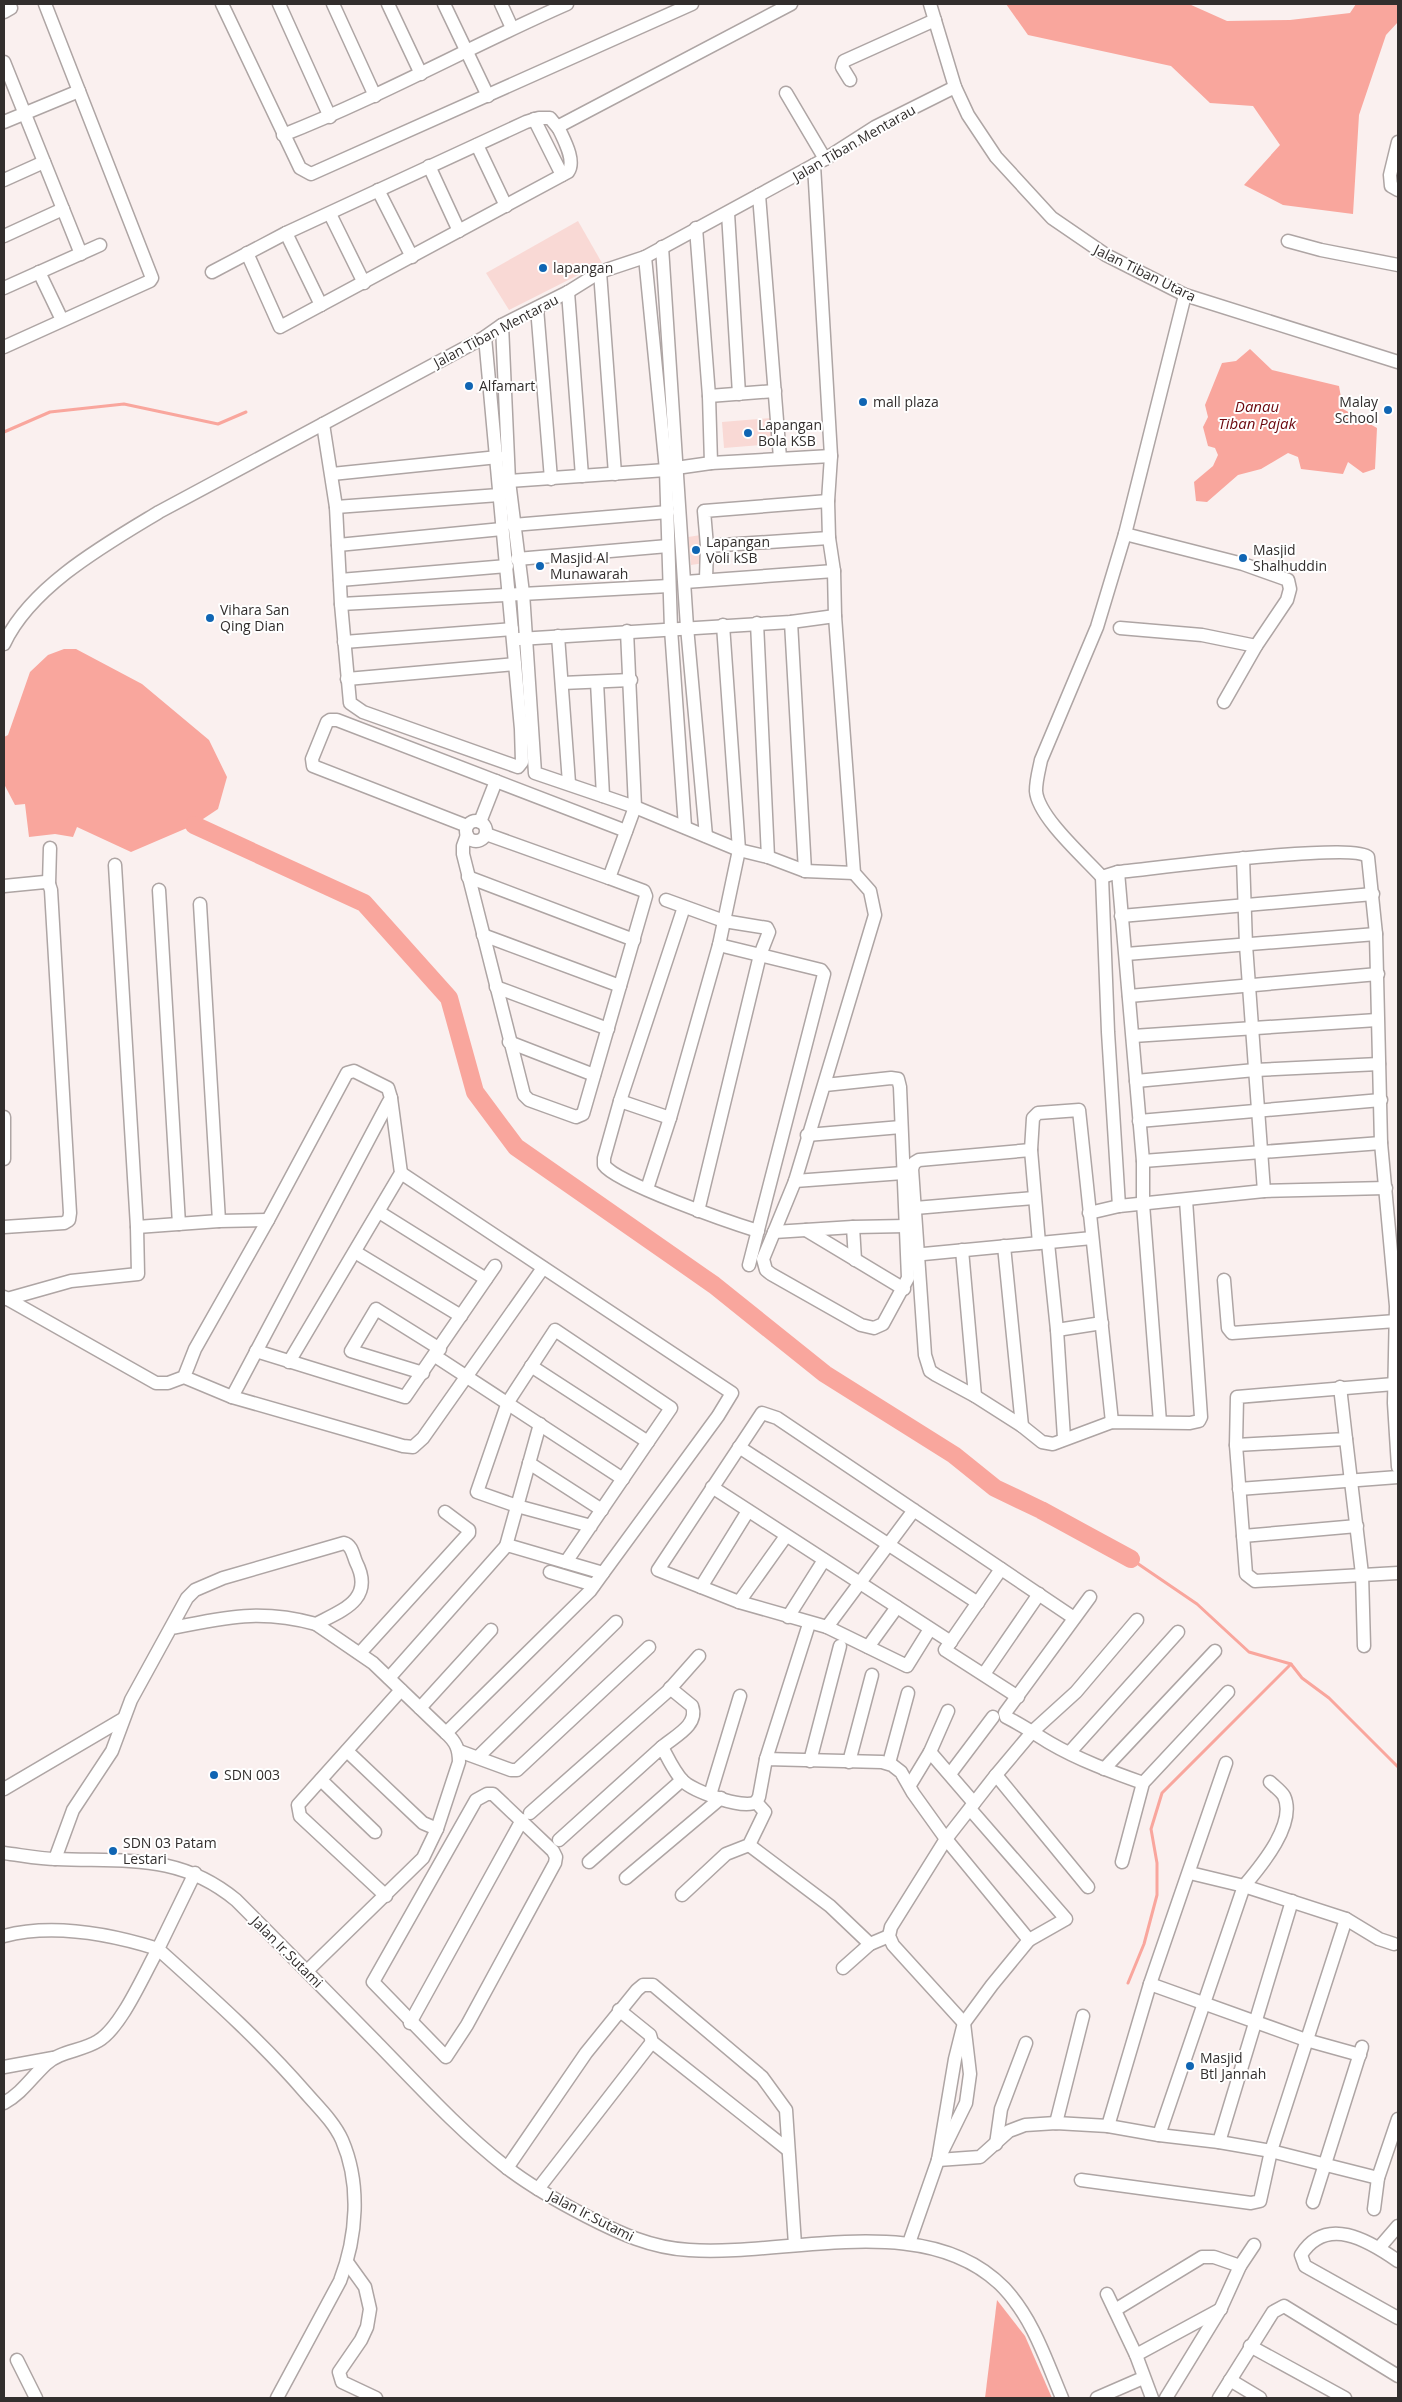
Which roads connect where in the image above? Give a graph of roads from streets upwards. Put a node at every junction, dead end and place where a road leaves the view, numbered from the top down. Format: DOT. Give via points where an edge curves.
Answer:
graph roads {
  1 [pos="45,4"];
  2 [pos="222,4"];
  3 [pos="279,4"];
  4 [pos="333,4"];
  5 [pos="388,4"];
  6 [pos="444,4"];
  7 [pos="501,4"];
  8 [pos="567,4"];
  9 [pos="692,4"];
  10 [pos="791,4"];
  11 [pos="930,4"];
  12 [pos="674,8"];
  13 [pos="935,20"];
  14 [pos="512,28"];
  15 [pos="466,52"];
  16 [pos="4,64"];
  17 [pos="420,74"];
  18 [pos="850,80"];
  19 [pos="955,87"];
  20 [pos="79,91"];
  21 [pos="786,94"];
  22 [pos="375,96"];
  23 [pos="488,96"];
  24 [pos="25,114"];
  25 [pos="330,117"];
  26 [pos="534,119"];
  27 [pos="4,122"];
  28 [pos="559,129"];
  29 [pos="283,136"];
  30 [pos="1398,142"];
  31 [pos="477,145"];
  32 [pos="44,162"];
  33 [pos="820,162"];
  34 [pos="429,166"];
  35 [pos="562,176"];
  36 [pos="4,180"];
  37 [pos="378,190"];
  38 [pos="1398,190"];
  39 [pos="760,195"];
  40 [pos="506,206"];
  41 [pos="63,209"];
  42 [pos="728,213"];
  43 [pos="330,214"];
  44 [pos="696,228"];
  45 [pos="459,231"];
  46 [pos="286,233"];
  47 [pos="4,236"];
  48 [pos="1288,241"];
  49 [pos="100,245"];
  50 [pos="662,247"];
  51 [pos="247,253"];
  52 [pos="81,254"];
  53 [pos="412,257"];
  54 [pos="645,257"];
  55 [pos="1398,266"];
  56 [pos="41,271"];
  57 [pos="212,272"];
  58 [pos="600,272"];
  59 [pos="364,283"];
  60 [pos="4,288"];
  61 [pos="568,292"];
  62 [pos="1185,295"];
  63 [pos="321,305"];
  64 [pos="537,308"];
  65 [pos="64,319"];
  66 [pos="502,325"];
  67 [pos="485,336"];
  68 [pos="4,347"];
  69 [pos="1398,362"];
  70 [pos="775,391"];
  71 [pos="739,394"];
  72 [pos="709,396"];
  73 [pos="323,424"];
  74 [pos="831,456"];
  75 [pos="498,457"];
  76 [pos="780,458"];
  77 [pos="711,463"];
  78 [pos="671,469"];
  79 [pos="332,474"];
  80 [pos="616,474"];
  81 [pos="582,476"];
  82 [pos="551,479"];
  83 [pos="510,481"];
  84 [pos="499,495"];
  85 [pos="828,501"];
  86 [pos="336,507"];
  87 [pos="668,512"];
  88 [pos="507,527"];
  89 [pos="1125,534"];
  90 [pos="829,538"];
  91 [pos="338,545"];
  92 [pos="668,546"];
  93 [pos="707,546"];
  94 [pos="512,562"];
  95 [pos="834,571"];
  96 [pos="706,579"];
  97 [pos="340,580"];
  98 [pos="685,582"];
  99 [pos="669,586"];
  100 [pos="522,593"];
  101 [pos="509,595"];
  102 [pos="341,604"];
  103 [pos="835,616"];
  104 [pos="791,622"];
  105 [pos="757,624"];
  106 [pos="723,626"];
  107 [pos="687,627"];
  108 [pos="1120,628"];
  109 [pos="671,629"];
  110 [pos="627,631"];
  111 [pos="517,635"];
  112 [pos="558,636"];
  113 [pos="344,642"];
  114 [pos="4,644"];
  115 [pos="1256,646"];
  116 [pos="516,664"];
  117 [pos="348,679"];
  118 [pos="631,680"];
  119 [pos="597,682"];
  120 [pos="562,683"];
  121 [pos="1224,702"];
  122 [pos="496,781"];
  123 [pos="569,783"];
  124 [pos="604,796"];
  125 [pos="635,807"];
  126 [pos="480,822"];
  127 [pos="685,827"];
  128 [pos="467,830"];
  129 [pos="626,831"];
  130 [pos="486,834"];
  131 [pos="706,836"];
  132 [pos="50,848"];
  133 [pos="738,850"];
  134 [pos="768,857"];
  135 [pos="1243,858"];
  136 [pos="115,865"];
  137 [pos="804,871"];
  138 [pos="1118,872"];
  139 [pos="854,873"];
  140 [pos="468,877"];
  141 [pos="1102,877"];
  142 [pos="609,878"];
  143 [pos="49,884"];
  144 [pos="4,886"];
  145 [pos="159,890"];
  146 [pos="1373,894"];
  147 [pos="666,900"];
  148 [pos="200,904"];
  149 [pos="1245,905"];
  150 [pos="684,907"];
  151 [pos="1122,916"];
  152 [pos="724,921"];
  153 [pos="1376,934"];
  154 [pos="483,935"];
  155 [pos="634,940"];
  156 [pos="719,945"];
  157 [pos="1246,945"];
  158 [pos="1126,954"];
  159 [pos="760,955"];
  160 [pos="1378,974"];
  161 [pos="620,986"];
  162 [pos="1250,986"];
  163 [pos="496,987"];
  164 [pos="1129,996"];
  165 [pos="1377,1020"];
  166 [pos="1252,1027"];
  167 [pos="608,1029"];
  168 [pos="1133,1036"];
  169 [pos="509,1042"];
  170 [pos="1379,1064"];
  171 [pos="1255,1070"];
  172 [pos="594,1075"];
  173 [pos="1136,1081"];
  174 [pos="825,1085"];
  175 [pos="391,1098"];
  176 [pos="1381,1100"];
  177 [pos="620,1101"];
  178 [pos="1259,1111"];
  179 [pos="4,1117"];
  180 [pos="670,1118"];
  181 [pos="1140,1121"];
  182 [pos="901,1127"];
  183 [pos="807,1135"];
  184 [pos="1381,1143"];
  185 [pos="1031,1150"];
  186 [pos="1260,1152"];
  187 [pos="4,1159"];
  188 [pos="1143,1161"];
  189 [pos="401,1173"];
  190 [pos="903,1173"];
  191 [pos="795,1182"];
  192 [pos="1386,1188"];
  193 [pos="647,1189"];
  194 [pos="1264,1191"];
  195 [pos="1034,1198"];
  196 [pos="1186,1200"];
  197 [pos="1143,1204"];
  198 [pos="1119,1206"];
  199 [pos="915,1208"];
  200 [pos="698,1211"];
  201 [pos="379,1212"];
  202 [pos="1089,1213"];
  203 [pos="268,1220"];
  204 [pos="219,1221"];
  205 [pos="179,1224"];
  206 [pos="907,1226"];
  207 [pos="4,1227"];
  208 [pos="137,1227"];
  209 [pos="853,1227"];
  210 [pos="806,1230"];
  211 [pos="758,1231"];
  212 [pos="774,1232"];
  213 [pos="1092,1238"];
  214 [pos="1043,1243"];
  215 [pos="1004,1246"];
  216 [pos="962,1250"];
  217 [pos="355,1252"];
  218 [pos="914,1254"];
  219 [pos="855,1260"];
  220 [pos="749,1265"];
  221 [pos="495,1266"];
  222 [pos="544,1268"];
  223 [pos="486,1279"];
  224 [pos="1224,1280"];
  225 [pos="904,1288"];
  226 [pos="5,1298"];
  227 [pos="461,1316"];
  228 [pos="1396,1322"];
  229 [pos="1102,1323"];
  230 [pos="1057,1330"];
  231 [pos="256,1351"];
  232 [pos="437,1352"];
  233 [pos="289,1362"];
  234 [pos="531,1366"];
  235 [pos="423,1372"];
  236 [pos="184,1377"];
  237 [pos="467,1377"];
  238 [pos="1340,1387"];
  239 [pos="1396,1388"];
  240 [pos="975,1396"];
  241 [pos="232,1397"];
  242 [pos="508,1402"];
  243 [pos="1112,1422"];
  244 [pos="1160,1422"];
  245 [pos="540,1424"];
  246 [pos="1022,1426"];
  247 [pos="1064,1438"];
  248 [pos="1346,1439"];
  249 [pos="648,1442"];
  250 [pos="1236,1445"];
  251 [pos="1398,1446"];
  252 [pos="739,1447"];
  253 [pos="529,1463"];
  254 [pos="1398,1468"];
  255 [pos="1398,1477"];
  256 [pos="623,1479"];
  257 [pos="1350,1481"];
  258 [pos="712,1488"];
  259 [pos="1240,1489"];
  260 [pos="517,1506"];
  261 [pos="602,1510"];
  262 [pos="748,1510"];
  263 [pos="914,1510"];
  264 [pos="445,1512"];
  265 [pos="591,1526"];
  266 [pos="1357,1526"];
  267 [pos="786,1536"];
  268 [pos="1243,1536"];
  269 [pos="888,1544"];
  270 [pos="506,1546"];
  271 [pos="824,1560"];
  272 [pos="566,1562"];
  273 [pos="1001,1569"];
  274 [pos="550,1572"];
  275 [pos="603,1573"];
  276 [pos="1398,1573"];
  277 [pos="1362,1574"];
  278 [pos="860,1583"];
  279 [pos="594,1585"];
  280 [pos="701,1587"];
  281 [pos="1038,1594"];
  282 [pos="1090,1597"];
  283 [pos="739,1602"];
  284 [pos="978,1603"];
  285 [pos="897,1607"];
  286 [pos="788,1617"];
  287 [pos="1074,1618"];
  288 [pos="1137,1620"];
  289 [pos="616,1622"];
  290 [pos="316,1624"];
  291 [pos="808,1624"];
  292 [pos="827,1627"];
  293 [pos="172,1628"];
  294 [pos="930,1629"];
  295 [pos="491,1630"];
  296 [pos="1178,1632"];
  297 [pos="951,1642"];
  298 [pos="840,1646"];
  299 [pos="1364,1646"];
  300 [pos="649,1647"];
  301 [pos="868,1647"];
  302 [pos="1215,1650"];
  303 [pos="360,1653"];
  304 [pos="699,1656"];
  305 [pos="984,1674"];
  306 [pos="872,1675"];
  307 [pos="389,1678"];
  308 [pos="670,1688"];
  309 [pos="401,1690"];
  310 [pos="1228,1692"];
  311 [pos="908,1693"];
  312 [pos="740,1696"];
  313 [pos="1018,1697"];
  314 [pos="420,1708"];
  315 [pos="948,1711"];
  316 [pos="993,1717"];
  317 [pos="123,1719"];
  318 [pos="1034,1731"];
  319 [pos="446,1733"];
  320 [pos="662,1747"];
  321 [pos="346,1751"];
  322 [pos="459,1751"];
  323 [pos="930,1752"];
  324 [pos="1070,1752"];
  325 [pos="478,1758"];
  326 [pos="766,1759"];
  327 [pos="810,1761"];
  328 [pos="848,1762"];
  329 [pos="889,1763"];
  330 [pos="1226,1763"];
  331 [pos="1104,1769"];
  332 [pos="950,1774"];
  333 [pos="996,1775"];
  334 [pos="321,1780"];
  335 [pos="682,1780"];
  336 [pos="1270,1782"];
  337 [pos="1143,1783"];
  338 [pos="910,1785"];
  339 [pos="4,1789"];
  340 [pos="716,1796"];
  341 [pos="756,1802"];
  342 [pos="972,1806"];
  343 [pos="526,1817"];
  344 [pos="437,1829"];
  345 [pos="375,1832"];
  346 [pos="946,1839"];
  347 [pos="559,1840"];
  348 [pos="749,1845"];
  349 [pos="4,1853"];
  350 [pos="55,1859"];
  351 [pos="589,1862"];
  352 [pos="1122,1862"];
  353 [pos="1190,1872"];
  354 [pos="195,1873"];
  355 [pos="626,1878"];
  356 [pos="1244,1886"];
  357 [pos="1088,1887"];
  358 [pos="682,1895"];
  359 [pos="386,1896"];
  360 [pos="1292,1901"];
  361 [pos="1346,1919"];
  362 [pos="4,1936"];
  363 [pos="889,1936"];
  364 [pos="1029,1940"];
  365 [pos="870,1944"];
  366 [pos="1394,1944"];
  367 [pos="158,1949"];
  368 [pos="843,1968"];
  369 [pos="307,1971"];
  370 [pos="1150,1984"];
  371 [pos="1205,2002"];
  372 [pos="619,2010"];
  373 [pos="1083,2016"];
  374 [pos="1254,2020"];
  375 [pos="410,2022"];
  376 [pos="964,2024"];
  377 [pos="1306,2040"];
  378 [pos="652,2042"];
  379 [pos="1026,2043"];
  380 [pos="56,2057"];
  381 [pos="4,2067"];
  382 [pos="4,2103"];
  383 [pos="1398,2118"];
  384 [pos="1056,2123"];
  385 [pos="1108,2126"];
  386 [pos="1159,2135"];
  387 [pos="1219,2142"];
  388 [pos="996,2144"];
  389 [pos="787,2150"];
  390 [pos="1271,2151"];
  391 [pos="938,2160"];
  392 [pos="1325,2164"];
  393 [pos="507,2168"];
  394 [pos="1378,2178"];
  395 [pos="1081,2180"];
  396 [pos="538,2188"];
  397 [pos="1313,2202"];
  398 [pos="1374,2209"];
  399 [pos="1398,2226"];
  400 [pos="909,2243"];
  401 [pos="795,2245"];
  402 [pos="1254,2245"];
  403 [pos="1379,2248"];
  404 [pos="1398,2261"];
  405 [pos="347,2262"];
  406 [pos="1240,2266"];
  407 [pos="1107,2294"];
  408 [pos="1222,2308"];
  409 [pos="1116,2310"];
  410 [pos="1398,2318"];
  411 [pos="1250,2346"];
  412 [pos="1136,2355"];
  413 [pos="17,2360"];
  414 [pos="1398,2376"];
  415 [pos="1143,2378"];
  416 [pos="1230,2380"];
  417 [pos="36,2398"];
  418 [pos="277,2398"];
  419 [pos="376,2398"];
  420 [pos="1062,2398"];
  421 [pos="1097,2398"];
  422 [pos="1152,2398"];
  423 [pos="1166,2398"];
  424 [pos="1219,2398"];
  425 [pos="1260,2398"];
  426 [pos="1344,2398"];
  1 -- 20 [label="street"];
  2 -- 29 [label="street"];
  3 -- 25 [label="street"];
  4 -- 22 [label="street"];
  5 -- 17 [label="street"];
  6 -- 15 [label="street"];
  7 -- 14 [label="street"];
  8 -- 14 [label="street"];
  9 -- 12 [label="street"];
  10 -- 28 [label="street" via="570,120"];
  11 -- 13 [label="street, Jalan Tiban Utara"];
  12 -- 23 [label="street"];
  13 -- 18 [label="street" via="844,61 842,67"];
  13 -- 19 [label="street, Jalan Tiban Utara"];
  14 -- 15 [label="street"];
  15 -- 17 [label="street"];
  15 -- 23 [label="street"];
  16 -- 24 [label="street"];
  17 -- 22 [label="street"];
  19 -- 33 [label="street, Jalan Tiban Mentarau" via="875,127"];
  19 -- 62 [label="street, Jalan Tiban Utara" via="968,115 996,157 1052,218 1106,255"];
  20 -- 24 [label="street"];
  20 -- 65 [label="street" via="152,278"];
  21 -- 33 [label="street"];
  22 -- 25 [label="street"];
  23 -- 29 [label="street" via="315,173 307,173 300,168"];
  24 -- 27 [label="street"];
  24 -- 32 [label="street"];
  25 -- 29 [label="street"];
  26 -- 28 [label="street" via="550,118"];
  26 -- 31 [label="street"];
  26 -- 35 [label="street"];
  28 -- 35 [label="street" via="571,164 570,170"];
  30 -- 38 [label="street" via="1390,180"];
  31 -- 34 [label="street"];
  31 -- 40 [label="street"];
  32 -- 36 [label="street"];
  32 -- 41 [label="street"];
  33 -- 39 [label="street, Jalan Tiban Mentarau"];
  33 -- 74 [label="street"];
  34 -- 37 [label="street"];
  34 -- 45 [label="street"];
  35 -- 40 [label="street"];
  37 -- 43 [label="street"];
  37 -- 53 [label="street"];
  39 -- 42 [label="street, Jalan Tiban Mentarau"];
  39 -- 70 [label="street"];
  40 -- 45 [label="street"];
  41 -- 47 [label="street"];
  41 -- 52 [label="street"];
  42 -- 44 [label="street, Jalan Tiban Mentarau"];
  42 -- 71 [label="street"];
  43 -- 46 [label="street"];
  43 -- 59 [label="street"];
  44 -- 50 [label="street, Jalan Tiban Mentarau"];
  44 -- 72 [label="street"];
  45 -- 53 [label="street"];
  46 -- 51 [label="street"];
  46 -- 63 [label="street"];
  48 -- 55 [label="street"];
  49 -- 52 [label="street"];
  50 -- 54 [label="street, Jalan Tiban Mentarau"];
  50 -- 78 [label="street"];
  51 -- 57 [label="street"];
  51 -- 63 [label="street" via="280,327"];
  52 -- 56 [label="street"];
  53 -- 59 [label="street"];
  54 -- 58 [label="street, Jalan Tiban Mentarau"];
  54 -- 78 [label="street"];
  56 -- 60 [label="street"];
  56 -- 65 [label="street"];
  58 -- 61 [label="street, Jalan Tiban Mentarau"];
  58 -- 80 [label="street"];
  59 -- 63 [label="street"];
  61 -- 64 [label="street, Jalan Tiban Mentarau"];
  61 -- 81 [label="street"];
  62 -- 69 [label="street, Jalan Tiban Utara"];
  62 -- 89 [label="street"];
  64 -- 66 [label="street, Jalan Tiban Mentarau"];
  64 -- 82 [label="street"];
  65 -- 68 [label="street"];
  66 -- 67 [label="street, Jalan Tiban Mentarau"];
  66 -- 83 [label="street"];
  67 -- 73 [label="street, Jalan Tiban Mentarau"];
  67 -- 75 [label="street"];
  70 -- 71 [label="street"];
  70 -- 76 [label="street"];
  71 -- 72 [label="street"];
  72 -- 77 [label="street"];
  73 -- 79 [label="street"];
  73 -- 114 [label="street, Jalan Tiban Mentarau" via="114,539 45,590 17,619"];
  74 -- 76 [label="street"];
  74 -- 85 [label="street"];
  75 -- 79 [label="street"];
  75 -- 84 [label="street"];
  76 -- 77 [label="street"];
  77 -- 78 [label="street"];
  78 -- 80 [label="street"];
  78 -- 87 [label="street"];
  78 -- 98 [label="street"];
  79 -- 86 [label="street"];
  80 -- 81 [label="street"];
  81 -- 82 [label="street"];
  82 -- 83 [label="street"];
  83 -- 88 [label="street"];
  84 -- 86 [label="street"];
  84 -- 88 [label="street"];
  85 -- 90 [label="street"];
  85 -- 93 [label="street" via="704,511"];
  86 -- 91 [label="street"];
  87 -- 88 [label="street"];
  87 -- 92 [label="street"];
  88 -- 91 [label="street"];
  88 -- 94 [label="street"];
  89 -- 115 [label="street" via="1243,564 1288,580 1287,600"];
  89 -- 141 [label="street" via="1097,627 1054,725 1037,778 1036,792 1044,814"];
  90 -- 93 [label="street"];
  90 -- 95 [label="street"];
  91 -- 97 [label="street"];
  92 -- 94 [label="street"];
  92 -- 99 [label="street"];
  93 -- 96 [label="street"];
  94 -- 97 [label="street"];
  94 -- 100 [label="street"];
  94 -- 101 [label="street"];
  95 -- 96 [label="street"];
  95 -- 103 [label="street"];
  96 -- 98 [label="street"];
  97 -- 102 [label="street"];
  98 -- 107 [label="street"];
  99 -- 100 [label="street"];
  99 -- 109 [label="street"];
  100 -- 101 [label="street"];
  100 -- 111 [label="street"];
  101 -- 102 [label="street"];
  101 -- 111 [label="street"];
  102 -- 113 [label="street"];
  103 -- 104 [label="street"];
  103 -- 139 [label="street"];
  104 -- 105 [label="street"];
  104 -- 137 [label="street"];
  105 -- 106 [label="street"];
  105 -- 134 [label="street"];
  106 -- 107 [label="street"];
  106 -- 133 [label="street"];
  107 -- 109 [label="street"];
  107 -- 131 [label="street"];
  108 -- 115 [label="street" via="1202,635"];
  109 -- 110 [label="street"];
  109 -- 127 [label="street"];
  110 -- 112 [label="street"];
  110 -- 118 [label="street"];
  111 -- 112 [label="street"];
  111 -- 113 [label="street"];
  111 -- 116 [label="street"];
  111 -- 123 [label="street" via="535,773"];
  112 -- 120 [label="street"];
  113 -- 117 [label="street"];
  115 -- 121 [label="street"];
  116 -- 117 [label="street"];
  116 -- 117 [label="street" via="522,762 518,767 355,708 349,700"];
  118 -- 119 [label="street"];
  118 -- 125 [label="street"];
  119 -- 120 [label="street"];
  119 -- 124 [label="street"];
  120 -- 123 [label="street"];
  122 -- 126 [label="street"];
  122 -- 128 [label="street" via="337,720 327,722 312,759 313,766"];
  122 -- 129 [label="street"];
  123 -- 124 [label="street"];
  124 -- 125 [label="street"];
  125 -- 127 [label="street"];
  125 -- 129 [label="street"];
  126 -- 128 [label="street" via="473,822"];
  126 -- 130 [label="street" via="485,826"];
  127 -- 131 [label="street"];
  128 -- 130 [label="street" via="470,839 477,842"];
  128 -- 140 [label="street" via="462,850"];
  129 -- 142 [label="street"];
  130 -- 142 [label="street"];
  131 -- 133 [label="street"];
  132 -- 143 [label="street"];
  133 -- 134 [label="street"];
  133 -- 152 [label="street"];
  134 -- 137 [label="street"];
  135 -- 138 [label="street"];
  135 -- 146 [label="street" via="1366,854"];
  135 -- 149 [label="street"];
  136 -- 208 [label="street"];
  137 -- 139 [label="street"];
  138 -- 141 [label="street"];
  138 -- 151 [label="street"];
  139 -- 174 [label="street" via="870,891 875,915"];
  140 -- 154 [label="street"];
  140 -- 155 [label="street"];
  141 -- 198 [label="street"];
  142 -- 155 [label="street" via="646,894"];
  143 -- 144 [label="street"];
  143 -- 207 [label="street" via="70,1217 64,1223"];
  145 -- 205 [label="street"];
  146 -- 149 [label="street"];
  146 -- 153 [label="street"];
  147 -- 150 [label="street"];
  148 -- 204 [label="street"];
  149 -- 151 [label="street"];
  149 -- 157 [label="street"];
  150 -- 152 [label="street"];
  150 -- 177 [label="street"];
  151 -- 158 [label="street"];
  152 -- 156 [label="street"];
  152 -- 159 [label="street" via="768,929 769,935"];
  153 -- 157 [label="street"];
  153 -- 160 [label="street"];
  154 -- 161 [label="street"];
  154 -- 163 [label="street"];
  155 -- 161 [label="street"];
  156 -- 159 [label="street"];
  156 -- 180 [label="street"];
  157 -- 158 [label="street"];
  157 -- 162 [label="street"];
  158 -- 164 [label="street"];
  159 -- 200 [label="street"];
  159 -- 211 [label="street" via="821,970 824,974"];
  160 -- 162 [label="street"];
  160 -- 165 [label="street"];
  161 -- 167 [label="street"];
  162 -- 164 [label="street"];
  162 -- 166 [label="street"];
  163 -- 167 [label="street"];
  163 -- 169 [label="street"];
  164 -- 168 [label="street"];
  165 -- 166 [label="street"];
  165 -- 170 [label="street"];
  166 -- 168 [label="street"];
  166 -- 171 [label="street"];
  167 -- 172 [label="street"];
  168 -- 173 [label="street"];
  169 -- 172 [label="street"];
  169 -- 172 [label="street" via="520,1085 529,1100 578,1117 583,1114"];
  170 -- 171 [label="street"];
  170 -- 176 [label="street"];
  171 -- 173 [label="street"];
  171 -- 178 [label="street"];
  173 -- 181 [label="street"];
  174 -- 182 [label="street" via="898,1079"];
  174 -- 183 [label="street"];
  175 -- 189 [label="street"];
  175 -- 203 [label="street" via="388,1088 354,1070 347,1072"];
  175 -- 231 [label="street"];
  176 -- 178 [label="street"];
  176 -- 184 [label="street"];
  177 -- 180 [label="street"];
  177 -- 193 [label="street" via="604,1165 609,1171"];
  178 -- 181 [label="street"];
  178 -- 186 [label="street"];
  179 -- 187 [label="street"];
  180 -- 193 [label="street"];
  181 -- 188 [label="street"];
  182 -- 183 [label="street"];
  182 -- 190 [label="street"];
  183 -- 191 [label="street"];
  184 -- 186 [label="street"];
  184 -- 192 [label="street"];
  185 -- 195 [label="street"];
  185 -- 199 [label="street" via="916,1161 912,1169"];
  185 -- 202 [label="street" via="1034,1115 1079,1110"];
  186 -- 188 [label="street"];
  186 -- 194 [label="street"];
  188 -- 197 [label="street"];
  189 -- 201 [label="street"];
  189 -- 222 [label="street"];
  190 -- 191 [label="street"];
  190 -- 206 [label="street"];
  191 -- 212 [label="street"];
  192 -- 194 [label="street"];
  192 -- 228 [label="street"];
  193 -- 200 [label="street"];
  194 -- 196 [label="street"];
  195 -- 199 [label="street"];
  195 -- 214 [label="street"];
  196 -- 197 [label="street"];
  196 -- 244 [label="street" via="1201,1417 1195,1423"];
  197 -- 198 [label="street"];
  197 -- 244 [label="street"];
  198 -- 202 [label="street"];
  199 -- 218 [label="street"];
  200 -- 211 [label="street"];
  201 -- 217 [label="street"];
  201 -- 223 [label="street"];
  202 -- 213 [label="street"];
  203 -- 204 [label="street"];
  203 -- 236 [label="street" via="194,1349"];
  204 -- 205 [label="street"];
  205 -- 208 [label="street"];
  206 -- 209 [label="street"];
  206 -- 218 [label="street"];
  208 -- 226 [label="street" via="138,1274 71,1280"];
  209 -- 210 [label="street"];
  209 -- 219 [label="street"];
  210 -- 212 [label="street"];
  210 -- 219 [label="street"];
  211 -- 220 [label="street"];
  212 -- 225 [label="street" via="764,1254 766,1270 861,1325 874,1328 883,1324"];
  213 -- 214 [label="street"];
  213 -- 229 [label="street"];
  214 -- 215 [label="street"];
  214 -- 230 [label="street"];
  215 -- 216 [label="street"];
  215 -- 246 [label="street"];
  216 -- 218 [label="street"];
  216 -- 240 [label="street"];
  217 -- 227 [label="street"];
  217 -- 233 [label="street"];
  218 -- 225 [label="street"];
  218 -- 240 [label="street" via="928,1367 936,1376"];
  219 -- 225 [label="street"];
  221 -- 223 [label="street"];
  222 -- 237 [label="street"];
  222 -- 275 [label="street" via="732,1393"];
  223 -- 227 [label="street"];
  224 -- 228 [label="street" via="1228,1328 1232,1333"];
  226 -- 236 [label="street" via="156,1383 168,1383"];
  227 -- 232 [label="street"];
  228 -- 239 [label="street"];
  229 -- 230 [label="street"];
  229 -- 243 [label="street"];
  230 -- 247 [label="street"];
  231 -- 233 [label="street"];
  231 -- 241 [label="street"];
  232 -- 235 [label="street"];
  232 -- 235 [label="street" via="376,1309 351,1351"];
  232 -- 237 [label="street"];
  233 -- 235 [label="street" via="405,1397"];
  234 -- 242 [label="street"];
  234 -- 249 [label="street"];
  234 -- 249 [label="street" via="555,1330 671,1408"];
  236 -- 241 [label="street"];
  237 -- 241 [label="street" via="413,1447"];
  237 -- 242 [label="street"];
  238 -- 239 [label="street"];
  238 -- 248 [label="street"];
  238 -- 250 [label="street" via="1237,1397"];
  239 -- 251 [label="street"];
  240 -- 246 [label="street"];
  242 -- 245 [label="street"];
  242 -- 260 [label="street" via="477,1492"];
  243 -- 244 [label="street"];
  243 -- 247 [label="street"];
  245 -- 253 [label="street"];
  245 -- 256 [label="street"];
  246 -- 247 [label="street" via="1046,1444"];
  248 -- 250 [label="street"];
  248 -- 257 [label="street"];
  249 -- 256 [label="street"];
  250 -- 259 [label="street"];
  251 -- 254 [label="street"];
  252 -- 258 [label="street"];
  252 -- 263 [label="street" via="762,1413 777,1418"];
  252 -- 269 [label="street"];
  253 -- 260 [label="street"];
  253 -- 261 [label="street"];
  255 -- 257 [label="street"];
  256 -- 261 [label="street"];
  257 -- 259 [label="street"];
  257 -- 266 [label="street"];
  258 -- 262 [label="street"];
  258 -- 280 [label="street" via="658,1570"];
  259 -- 268 [label="street"];
  260 -- 265 [label="street"];
  260 -- 270 [label="street"];
  261 -- 265 [label="street"];
  262 -- 267 [label="street"];
  262 -- 280 [label="street"];
  263 -- 269 [label="street"];
  263 -- 273 [label="street"];
  264 -- 303 [label="street" via="469,1533"];
  265 -- 272 [label="street"];
  266 -- 268 [label="street"];
  266 -- 277 [label="street"];
  267 -- 271 [label="street"];
  267 -- 283 [label="street"];
  268 -- 277 [label="street" via="1246,1574 1254,1581"];
  269 -- 278 [label="street"];
  269 -- 284 [label="street"];
  270 -- 272 [label="street"];
  270 -- 307 [label="street"];
  271 -- 278 [label="street"];
  271 -- 286 [label="street"];
  272 -- 275 [label="street"];
  273 -- 281 [label="street"];
  273 -- 284 [label="street"];
  274 -- 279 [label="street"];
  275 -- 279 [label="street"];
  276 -- 277 [label="street"];
  277 -- 299 [label="street"];
  278 -- 285 [label="street"];
  278 -- 292 [label="street"];
  279 -- 319 [label="street"];
  280 -- 283 [label="street"];
  281 -- 287 [label="street"];
  281 -- 305 [label="street"];
  282 -- 287 [label="street"];
  283 -- 286 [label="street"];
  284 -- 297 [label="street"];
  285 -- 294 [label="street"];
  285 -- 301 [label="street"];
  286 -- 291 [label="street"];
  287 -- 313 [label="street"];
  288 -- 318 [label="street" via="1076,1692"];
  289 -- 325 [label="street"];
  290 -- 293 [label="street" via="276,1616 244,1615"];
  290 -- 293 [label="street" via="348,1607 359,1594 360,1569 350,1546 346,1544 244,1571 205,1585 186,1598"];
  290 -- 303 [label="street"];
  291 -- 292 [label="street"];
  291 -- 326 [label="street"];
  292 -- 301 [label="street"];
  293 -- 317 [label="street"];
  294 -- 297 [label="street"];
  294 -- 301 [label="street" via="907,1666"];
  295 -- 314 [label="street"];
  296 -- 324 [label="street"];
  297 -- 305 [label="street" via="945,1650"];
  298 -- 327 [label="street"];
  300 -- 325 [label="street" via="522,1767 511,1770"];
  302 -- 331 [label="street"];
  303 -- 307 [label="street"];
  304 -- 308 [label="street"];
  305 -- 313 [label="street"];
  306 -- 328 [label="street"];
  307 -- 309 [label="street"];
  308 -- 320 [label="street" via="692,1706 693,1718"];
  308 -- 343 [label="street"];
  309 -- 314 [label="street"];
  309 -- 321 [label="street"];
  310 -- 337 [label="street"];
  311 -- 329 [label="street"];
  312 -- 340 [label="street"];
  313 -- 318 [label="street" via="1007,1709 1006,1717"];
  314 -- 319 [label="street"];
  315 -- 323 [label="street"];
  316 -- 332 [label="street"];
  317 -- 339 [label="street"];
  317 -- 350 [label="street" via="112,1751 71,1816"];
  318 -- 324 [label="street"];
  318 -- 333 [label="street"];
  319 -- 322 [label="street"];
  320 -- 335 [label="street"];
  320 -- 347 [label="street"];
  321 -- 334 [label="street"];
  321 -- 344 [label="street" via="423,1823"];
  322 -- 325 [label="street"];
  322 -- 344 [label="street" via="456,1772"];
  323 -- 332 [label="street"];
  323 -- 338 [label="street"];
  324 -- 331 [label="street"];
  326 -- 327 [label="street"];
  326 -- 341 [label="street"];
  327 -- 328 [label="street"];
  328 -- 329 [label="street"];
  329 -- 338 [label="street"];
  330 -- 353 [label="street"];
  331 -- 337 [label="street"];
  332 -- 342 [label="street"];
  333 -- 342 [label="street"];
  333 -- 357 [label="street"];
  334 -- 345 [label="street"];
  334 -- 359 [label="street" via="298,1805 300,1816"];
  335 -- 340 [label="street"];
  335 -- 351 [label="street"];
  336 -- 356 [label="street" via="1284,1795 1284,1822 1268,1858"];
  337 -- 352 [label="street"];
  338 -- 346 [label="street"];
  340 -- 341 [label="street" via="747,1804"];
  340 -- 355 [label="street"];
  341 -- 348 [label="street" via="764,1812"];
  342 -- 346 [label="street"];
  342 -- 364 [label="street" via="1066,1919"];
  343 -- 375 [label="street"];
  343 -- 375 [label="street" via="493,1794 476,1800 373,1982"];
  343 -- 375 [label="street" via="553,1851 555,1863 467,2025 446,2057"];
  344 -- 359 [label="street" via="423,1858"];
  346 -- 363 [label="street" via="891,1927"];
  346 -- 364 [label="street"];
  348 -- 358 [label="street" via="726,1854"];
  348 -- 365 [label="street" via="830,1906"];
  349 -- 350 [label="street, Jalan Ir.Sutami"];
  350 -- 354 [label="street, Jalan Ir.Sutami" via="139,1861"];
  353 -- 356 [label="street"];
  353 -- 370 [label="street"];
  354 -- 367 [label="street"];
  354 -- 369 [label="street, Jalan Ir.Sutami" via="236,1900"];
  356 -- 360 [label="street"];
  356 -- 371 [label="street"];
  359 -- 369 [label="street"];
  360 -- 361 [label="street"];
  360 -- 374 [label="street"];
  361 -- 366 [label="street"];
  361 -- 377 [label="street"];
  362 -- 367 [label="street" via="30,1931 62,1931 127,1939"];
  363 -- 365 [label="street"];
  363 -- 376 [label="street" via="893,1945"];
  364 -- 376 [label="street"];
  365 -- 368 [label="street"];
  367 -- 380 [label="street" via="106,2036"];
  367 -- 405 [label="street" via="278,2060 332,2123 346,2152 354,2190 354,2229"];
  369 -- 393 [label="street, Jalan Ir.Sutami" via="415,2082"];
  370 -- 371 [label="street"];
  370 -- 385 [label="street"];
  371 -- 374 [label="street"];
  371 -- 386 [label="street"];
  372 -- 378 [label="street" via="650,2035"];
  372 -- 389 [label="street" via="642,1986 653,1985 660,1989 773,2089 786,2110"];
  372 -- 393 [label="street"];
  373 -- 384 [label="street"];
  374 -- 377 [label="street"];
  374 -- 387 [label="street"];
  376 -- 391 [label="street"];
  376 -- 391 [label="street" via="970,2057 970,2088 962,2114"];
  377 -- 390 [label="street"];
  377 -- 392 [label="street" via="1361,2051"];
  378 -- 389 [label="street"];
  378 -- 396 [label="street"];
  379 -- 388 [label="street" via="1001,2109"];
  380 -- 381 [label="street"];
  380 -- 382 [label="street" via="18,2094"];
  383 -- 394 [label="street"];
  384 -- 385 [label="street"];
  384 -- 388 [label="street" via="1019,2126"];
  385 -- 386 [label="street"];
  386 -- 387 [label="street"];
  387 -- 390 [label="street"];
  388 -- 391 [label="street" via="980,2157"];
  389 -- 401 [label="street"];
  390 -- 392 [label="street"];
  390 -- 395 [label="street" via="1262,2198 1252,2204"];
  391 -- 400 [label="street"];
  392 -- 394 [label="street"];
  392 -- 397 [label="street"];
  393 -- 396 [label="street, Jalan Ir.Sutami"];
  394 -- 398 [label="street"];
  396 -- 401 [label="street, Jalan Ir.Sutami" via="583,2214 646,2243 688,2250"];
  399 -- 403 [label="street"];
  400 -- 401 [label="street, Jalan Ir.Sutami"];
  400 -- 420 [label="street, Jalan Ir.Sutami" via="959,2258 985,2272 1005,2290 1036,2336"];
  402 -- 406 [label="street"];
  403 -- 404 [label="street"];
  403 -- 410 [label="street" via="1350,2234 1324,2236 1312,2240 1301,2258 1305,2266"];
  405 -- 418 [label="street"];
  405 -- 419 [label="street" via="365,2287 370,2309 367,2327 340,2369 340,2378 342,2382"];
  406 -- 408 [label="street"];
  406 -- 409 [label="street" via="1214,2257 1202,2257"];
  407 -- 409 [label="street"];
  408 -- 412 [label="street"];
  408 -- 423 [label="street"];
  409 -- 412 [label="street"];
  411 -- 414 [label="street" via="1274,2312 1284,2306"];
  411 -- 416 [label="street"];
  411 -- 426 [label="street"];
  412 -- 415 [label="street"];
  413 -- 417 [label="street"];
  415 -- 421 [label="street"];
  415 -- 422 [label="street"];
  416 -- 424 [label="street"];
  416 -- 425 [label="street"];
}
